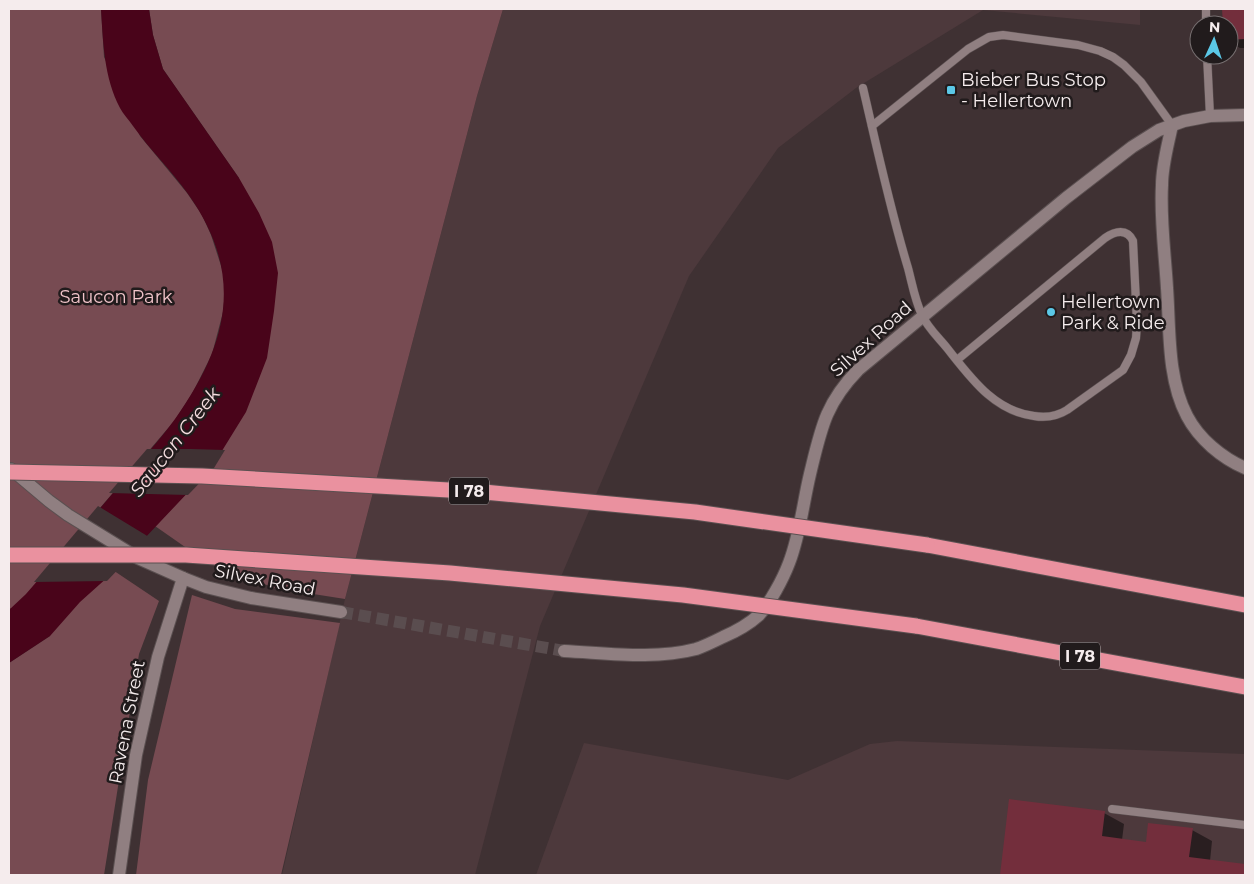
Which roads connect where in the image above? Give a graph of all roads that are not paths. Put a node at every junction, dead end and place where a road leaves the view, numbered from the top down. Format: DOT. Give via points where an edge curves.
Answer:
graph roads {
  1 [pos="1208,65"];
  2 [pos="863,88"];
  3 [pos="1245,115"];
  4 [pos="1210,116"];
  5 [pos="1172,125"];
  6 [pos="872,126"];
  7 [pos="922,317"];
  8 [pos="957,360"];
  9 [pos="9,467"];
  10 [pos="1245,468"];
  11 [pos="9,472"];
  12 [pos="9,555"];
  13 [pos="183,578"];
  14 [pos="1245,605"];
  15 [pos="341,612"];
  16 [pos="564,651"];
  17 [pos="1245,687"];
  18 [pos="1112,809"];
  19 [pos="1245,825"];
  20 [pos="119,875"];
  1 -- 4 [label="lane"];
  2 -- 6 [label="lane"];
  3 -- 4 [label="street, Silvex Road"];
  4 -- 5 [label="street, Silvex Road"];
  5 -- 6 [label="lane" via="1141,82 1113,57 1078,45 1003,35 968,49"];
  5 -- 7 [label="street, Silvex Road" via="1146,138 1115,160"];
  5 -- 10 [label="street" via="1162,174 1162,208 1175,381 1183,408 1198,433 1221,454"];
  6 -- 7 [label="lane"];
  7 -- 8 [label="lane"];
  7 -- 16 [label="street, Silvex Road" via="858,370 833,400 821,431 790,561 760,614 746,626 696,649 632,655"];
  8 -- 8 [label="lane" via="985,392 1011,411 1044,417 1056,416 1067,410 1122,370 1131,355 1137,324 1131,237 1120,232 1105,238"];
  9 -- 13 [label="street, Silvex Road, bridge" via="68,515 138,558"];
  11 -- 14 [label="highway, I 78, bridge" via="202,476 484,492 695,512 927,545"];
  12 -- 17 [label="highway, I 78, bridge" via="186,555 450,573 683,595 916,626"];
  13 -- 15 [label="street, Silvex Road" via="251,598"];
  13 -- 20 [label="street, Ravena Street" via="158,657 136,755"];
  18 -- 19 [label="lane"];
}
